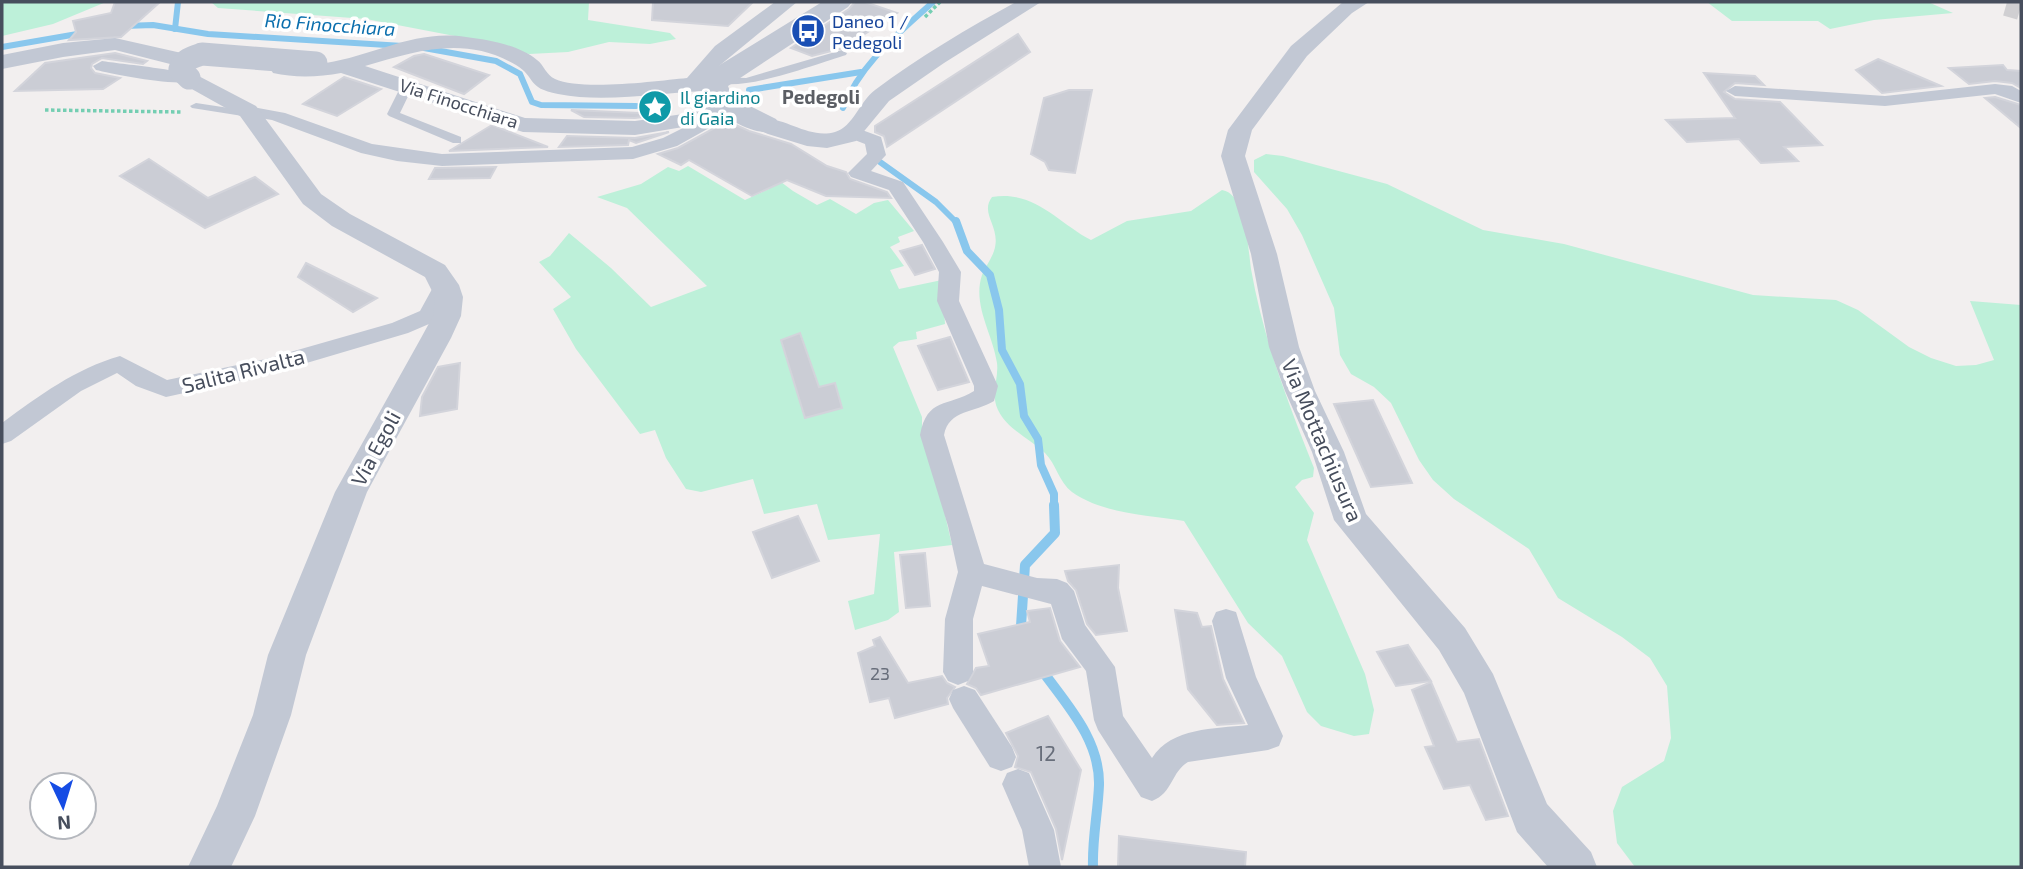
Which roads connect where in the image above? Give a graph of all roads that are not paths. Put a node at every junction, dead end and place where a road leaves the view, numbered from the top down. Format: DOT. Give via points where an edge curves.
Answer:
graph roads {
  1 [pos="787,2"];
  2 [pos="839,2"];
  3 [pos="1031,2"];
  4 [pos="1359,2"];
  5 [pos="842,53"];
  6 [pos="2,62"];
  7 [pos="349,64"];
  8 [pos="102,66"];
  9 [pos="190,83"];
  10 [pos="407,86"];
  11 [pos="712,88"];
  12 [pos="1735,92"];
  13 [pos="2013,94"];
  14 [pos="249,113"];
  15 [pos="687,120"];
  16 [pos="766,125"];
  17 [pos="854,133"];
  18 [pos="457,140"];
  19 [pos="445,285"];
  20 [pos="2,435"];
  21 [pos="972,572"];
  22 [pos="1226,621"];
  23 [pos="1001,757"];
  24 [pos="1018,784"];
  25 [pos="209,867"];
  26 [pos="1045,867"];
  27 [pos="1576,867"];
  1 -- 11 [label="street" via="699,75"];
  2 -- 11 [label="street"];
  3 -- 17 [label="street" via="881,96 865,111"];
  4 -- 27 [label="street, Via Mottachiusura" via="1299,51 1240,130 1233,156 1264,254 1284,347 1351,520 1452,639 1480,686 1532,818"];
  5 -- 11 [label="lane"];
  6 -- 9 [label="street, Via Finocchiara" via="115,44"];
  7 -- 9 [label="street, Via Finocchiara"];
  7 -- 9 [label="street, bridge" via="202,54 181,65"];
  7 -- 10 [label="street, Via Finocchiara"];
  7 -- 11 [label="street" via="417,43 457,42 515,55 531,65 542,82 565,89"];
  8 -- 9 [label="street"];
  9 -- 14 [label="street"];
  10 -- 15 [label="street, Via Finocchiara" via="523,125 635,128"];
  10 -- 18 [label="lane" via="393,114"];
  11 -- 15 [label="street, Via Finocchiara" via="701,115"];
  11 -- 16 [label="street"];
  12 -- 13 [label="street" via="1885,102"];
  14 -- 15 [label="street" via="275,114 345,142 442,160 633,153 670,142 718,118"];
  14 -- 19 [label="street" via="312,199 435,271"];
  16 -- 17 [label="street" via="817,141"];
  17 -- 21 [label="street" via="874,141 877,155 858,173 896,186 950,272 948,302 986,386 986,395 977,402 937,415 932,435"];
  19 -- 20 [label="street, Salita Rivalta" via="428,316 266,367 166,389 120,364 106,368 84,377"];
  19 -- 25 [label="street, Via Egoli" via="447,316 351,492 287,655 272,715 234,816"];
  21 -- 22 [label="street" via="1057,591 1064,599 1072,629 1100,667 1108,720 1152,786 1171,755 1183,748 1268,736 1241,678"];
  21 -- 23 [label="street" via="959,619 961,686"];
  24 -- 26 [label="street" via="1038,830"];
}
